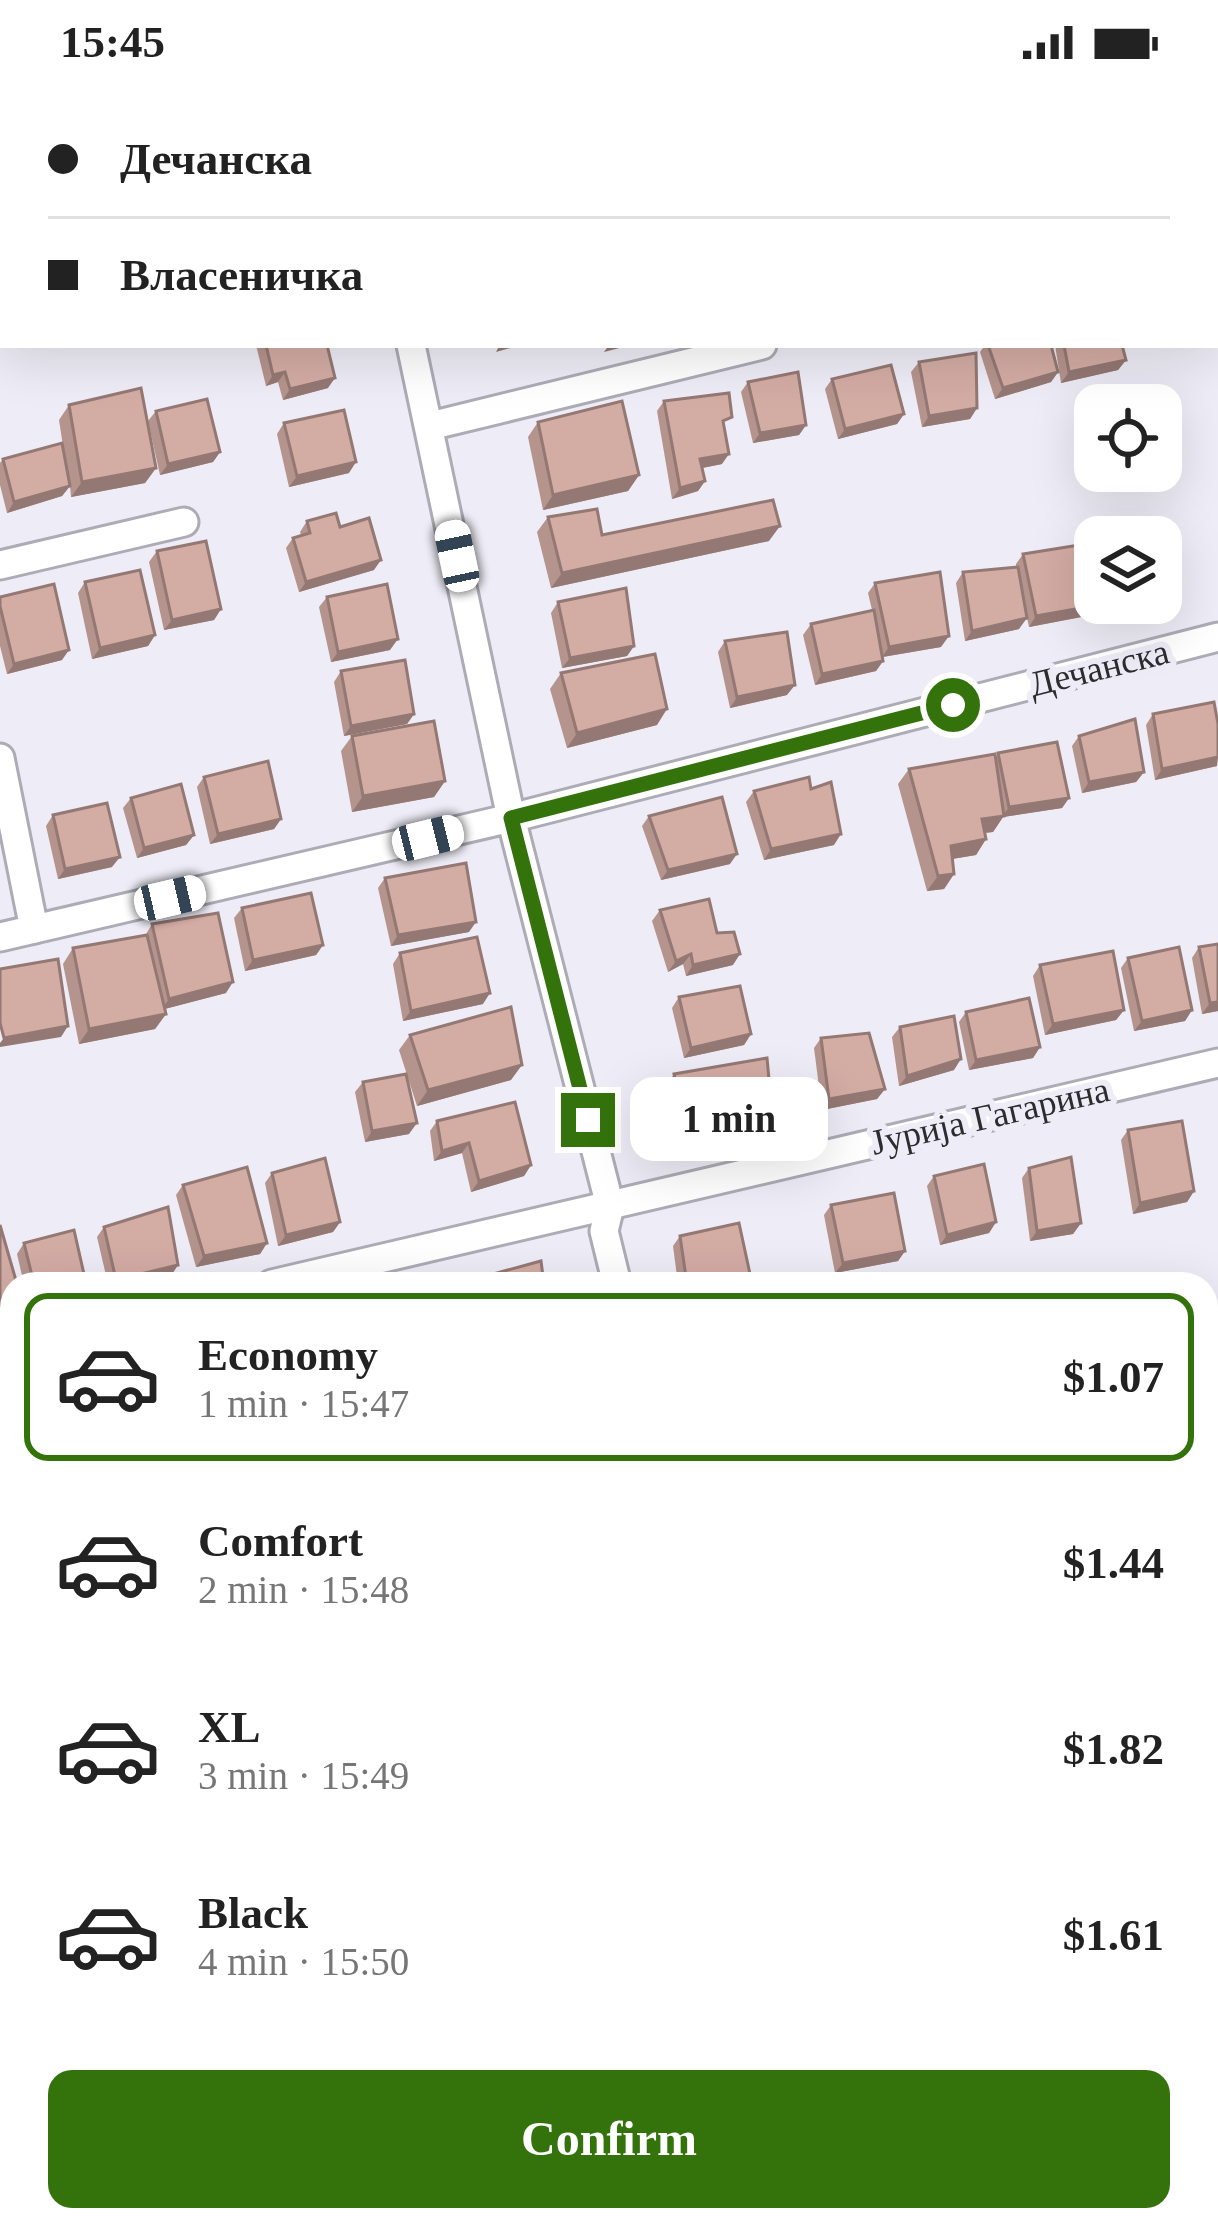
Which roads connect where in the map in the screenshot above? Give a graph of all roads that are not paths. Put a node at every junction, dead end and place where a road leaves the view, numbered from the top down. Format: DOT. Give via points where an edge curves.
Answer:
graph roads {
  1 [pos="412,348"];
  2 [pos="749,348"];
  3 [pos="430,426"];
  4 [pos="184,522"];
  5 [pos="0,565"];
  6 [pos="1218,637"];
  7 [pos="0,758"];
  8 [pos="511,818"];
  9 [pos="34,929"];
  10 [pos="0,937"];
  11 [pos="1218,1063"];
  12 [pos="610,1206"];
  13 [pos="324,1272"];
  14 [pos="613,1272"];
  1 -- 3 [label="street"];
  2 -- 3 [label="street"];
  3 -- 8 [label="street"];
  4 -- 5 [label="street"];
  6 -- 8 [label="street, Дечанска"];
  7 -- 9 [label="street"];
  8 -- 9 [label="street, Дечанска"];
  8 -- 12 [label="street"];
  9 -- 10 [label="street, Дечанска"];
  11 -- 12 [label="street, Јурија Гагарина"];
  12 -- 13 [label="street, Јурија Гагарина"];
  12 -- 14 [label="street" via="604,1232"];
}
